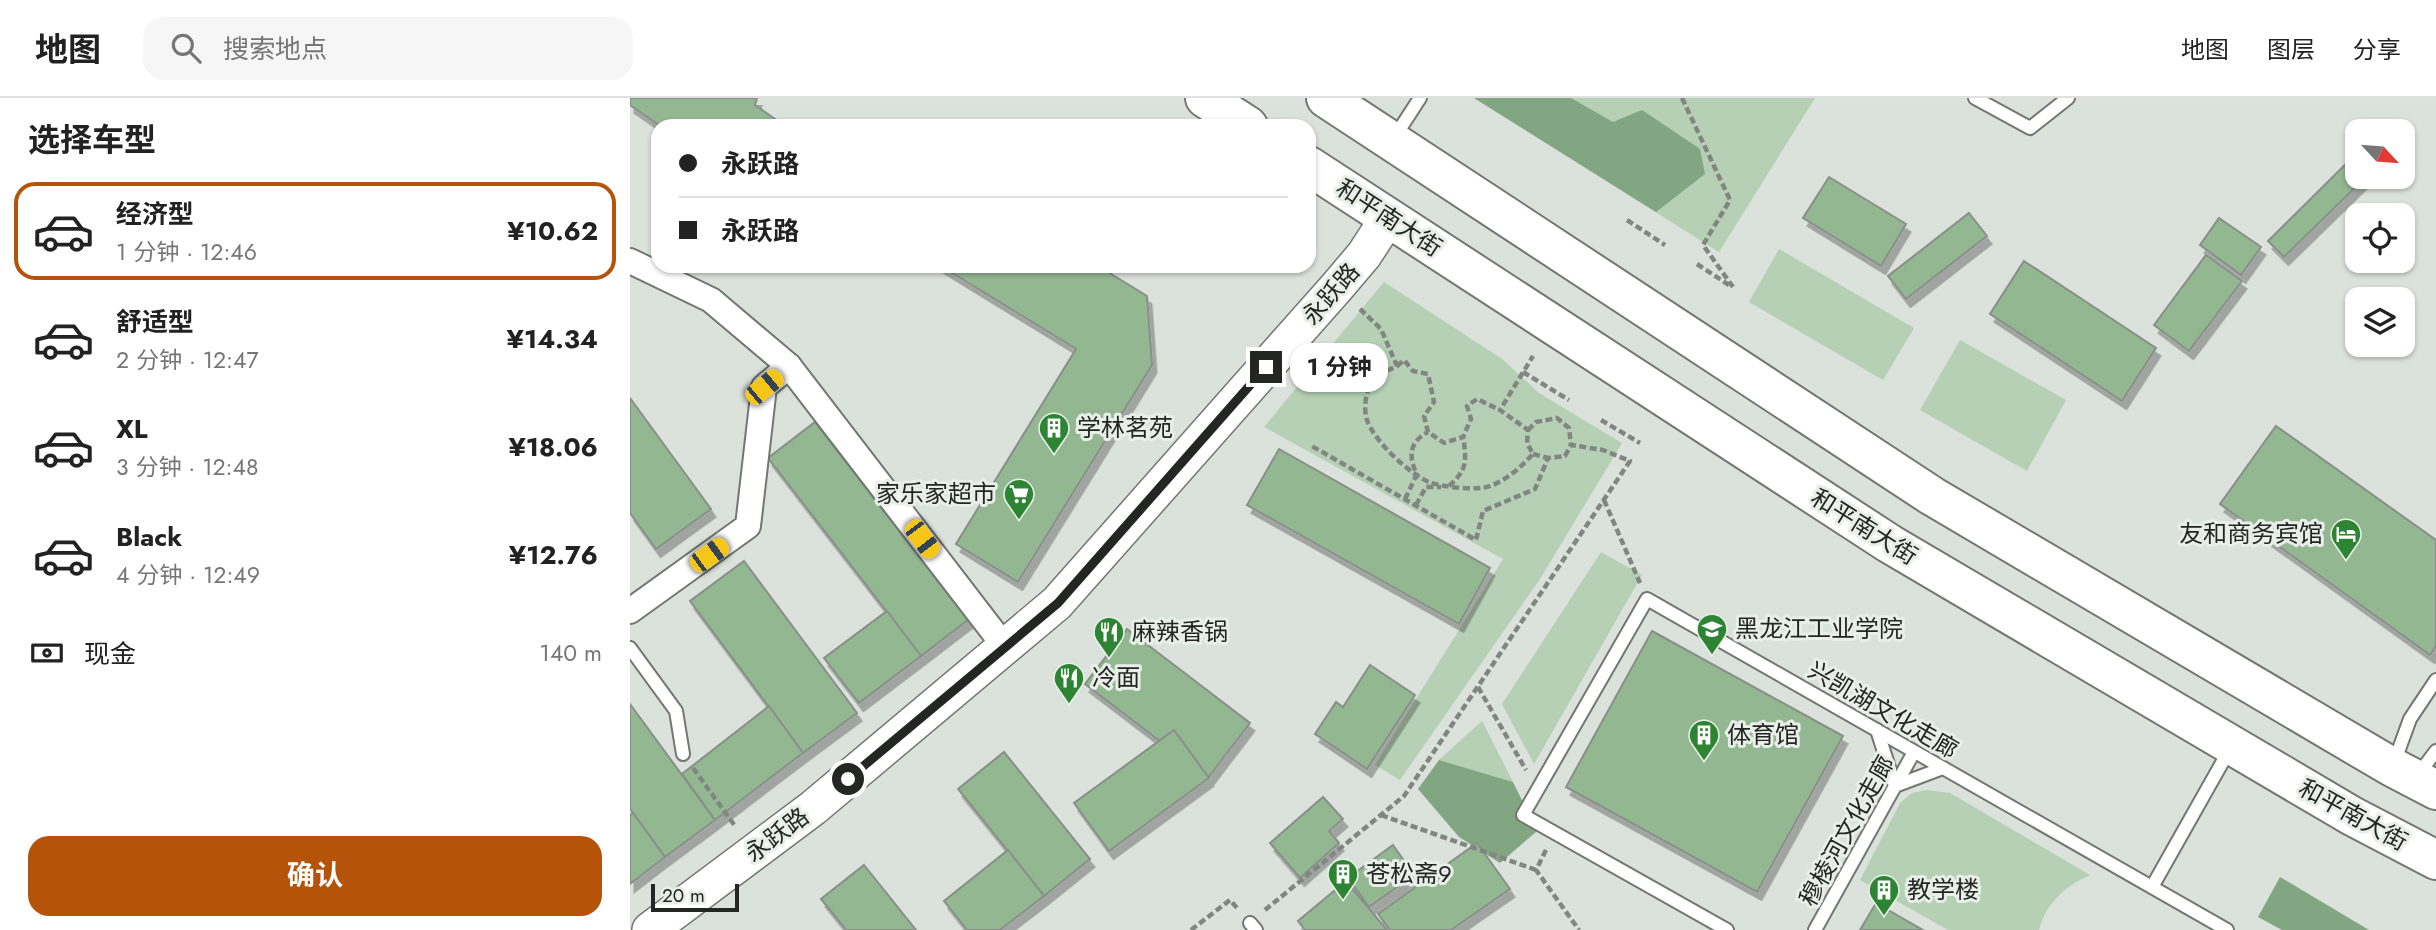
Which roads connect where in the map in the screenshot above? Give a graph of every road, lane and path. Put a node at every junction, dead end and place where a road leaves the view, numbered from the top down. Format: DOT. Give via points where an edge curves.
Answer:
graph roads {
  1 [pos="1205,98"];
  2 [pos="1326,98"];
  3 [pos="1420,98"];
  4 [pos="1682,98"];
  5 [pos="1975,98"];
  6 [pos="2068,98"];
  7 [pos="1237,119"];
  8 [pos="1392,142"];
  9 [pos="1316,171"];
  10 [pos="1388,218"];
  11 [pos="1627,220"];
  12 [pos="1665,245"];
  13 [pos="630,261"];
  14 [pos="1697,264"];
  15 [pos="651,271"];
  16 [pos="655,273"];
  17 [pos="1336,288"];
  18 [pos="1533,356"];
  19 [pos="789,366"];
  20 [pos="1397,366"];
  21 [pos="1523,373"];
  22 [pos="1569,400"];
  23 [pos="1500,410"];
  24 [pos="1601,420"];
  25 [pos="1528,430"];
  26 [pos="1428,432"];
  27 [pos="1463,438"];
  28 [pos="1640,443"];
  29 [pos="1310,445"];
  30 [pos="1571,445"];
  31 [pos="1533,454"];
  32 [pos="1548,458"];
  33 [pos="1418,474"];
  34 [pos="1450,486"];
  35 [pos="1405,499"];
  36 [pos="1604,499"];
  37 [pos="1416,505"];
  38 [pos="1647,600"];
  39 [pos="630,611"];
  40 [pos="1005,647"];
  41 [pos="630,648"];
  42 [pos="2436,680"];
  43 [pos="1478,687"];
  44 [pos="1877,730"];
  45 [pos="2232,746"];
  46 [pos="1914,752"];
  47 [pos="682,754"];
  48 [pos="1943,768"];
  49 [pos="2420,772"];
  50 [pos="1895,786"];
  51 [pos="1537,789"];
  52 [pos="1381,815"];
  53 [pos="1555,834"];
  54 [pos="754,852"];
  55 [pos="2436,860"];
  56 [pos="1536,870"];
  57 [pos="2151,887"];
  58 [pos="1253,926"];
  59 [pos="650,930"];
  60 [pos="1191,930"];
  61 [pos="1579,930"];
  62 [pos="1727,930"];
  63 [pos="1815,930"];
  64 [pos="2227,930"];
  1 -- 7 [label="main road"];
  2 -- 8 [label="main road"];
  3 -- 8 [label="lane"];
  4 -- 14 [label="path" via="1730,200 1703,245 1733,287"];
  5 -- 6 [label="lane" via="2030,128"];
  8 -- 49 [label="main road" via="1931,496"];
  9 -- 10 [label="main road, 和平南大街"];
  10 -- 17 [label="street, 永跃路"];
  10 -- 45 [label="main road, 和平南大街" via="1890,544"];
  11 -- 12 [label="path"];
  13 -- 15 [label="street"];
  16 -- 19 [label="street" via="711,300"];
  17 -- 20 [label="path" via="1381,329"];
  17 -- 40 [label="street, 永跃路" via="1058,603"];
  18 -- 21 [label="path"];
  19 -- 39 [label="street" via="764,387 748,526"];
  19 -- 40 [label="street"];
  20 -- 26 [label="path" via="1404,360 1413,370 1428,373 1434,402 1424,416"];
  20 -- 33 [label="path" via="1370,384 1366,419 1383,446"];
  21 -- 22 [label="path"];
  21 -- 23 [label="path"];
  23 -- 25 [label="path"];
  23 -- 27 [label="path" via="1477,399 1467,406 1471,419"];
  24 -- 28 [label="path"];
  25 -- 30 [label="path" via="1535,422 1557,418 1569,428"];
  25 -- 31 [label="path" via="1527,443"];
  26 -- 27 [label="path" via="1444,443"];
  26 -- 33 [label="path" via="1412,447 1410,460"];
  27 -- 34 [label="path" via="1464,472"];
  29 -- 35 [label="path"];
  30 -- 32 [label="path" via="1565,456"];
  30 -- 36 [label="path" via="1603,450 1630,461"];
  31 -- 32 [label="path"];
  31 -- 34 [label="path" via="1516,472 1489,487"];
  32 -- 37 [label="path" via="1535,489 1483,511 1476,540"];
  33 -- 34 [label="path"];
  33 -- 35 [label="path"];
  34 -- 37 [label="path" via="1426,487"];
  35 -- 37 [label="path"];
  36 -- 38 [label="path"];
  36 -- 43 [label="path"];
  38 -- 44 [label="lane, 兴凯湖文化走廊"];
  38 -- 51 [label="lane"];
  40 -- 54 [label="street, 永跃路"];
  41 -- 47 [label="lane" via="676,711"];
  42 -- 49 [label="lane" via="2410,719"];
  43 -- 51 [label="path"];
  43 -- 52 [label="path" via="1404,796"];
  44 -- 46 [label="lane, 兴凯湖文化走廊"];
  44 -- 50 [label="lane"];
  45 -- 55 [label="main road, 和平南大街"];
  45 -- 57 [label="lane"];
  46 -- 48 [label="lane, 兴凯湖文化走廊"];
  46 -- 50 [label="lane, 穆棱河文化走廊"];
  47 -- 54 [label="path"];
  48 -- 50 [label="lane"];
  48 -- 57 [label="lane, 兴凯湖文化走廊"];
  50 -- 63 [label="lane, 穆棱河文化走廊"];
  51 -- 53 [label="lane" via="1522,815"];
  52 -- 56 [label="path"];
  52 -- 58 [label="path"];
  53 -- 56 [label="path"];
  53 -- 62 [label="lane"];
  54 -- 59 [label="street, 永跃路"];
  56 -- 61 [label="path"];
  57 -- 64 [label="lane, 兴凯湖文化走廊"];
  58 -- 60 [label="path" via="1230,900"];
}
